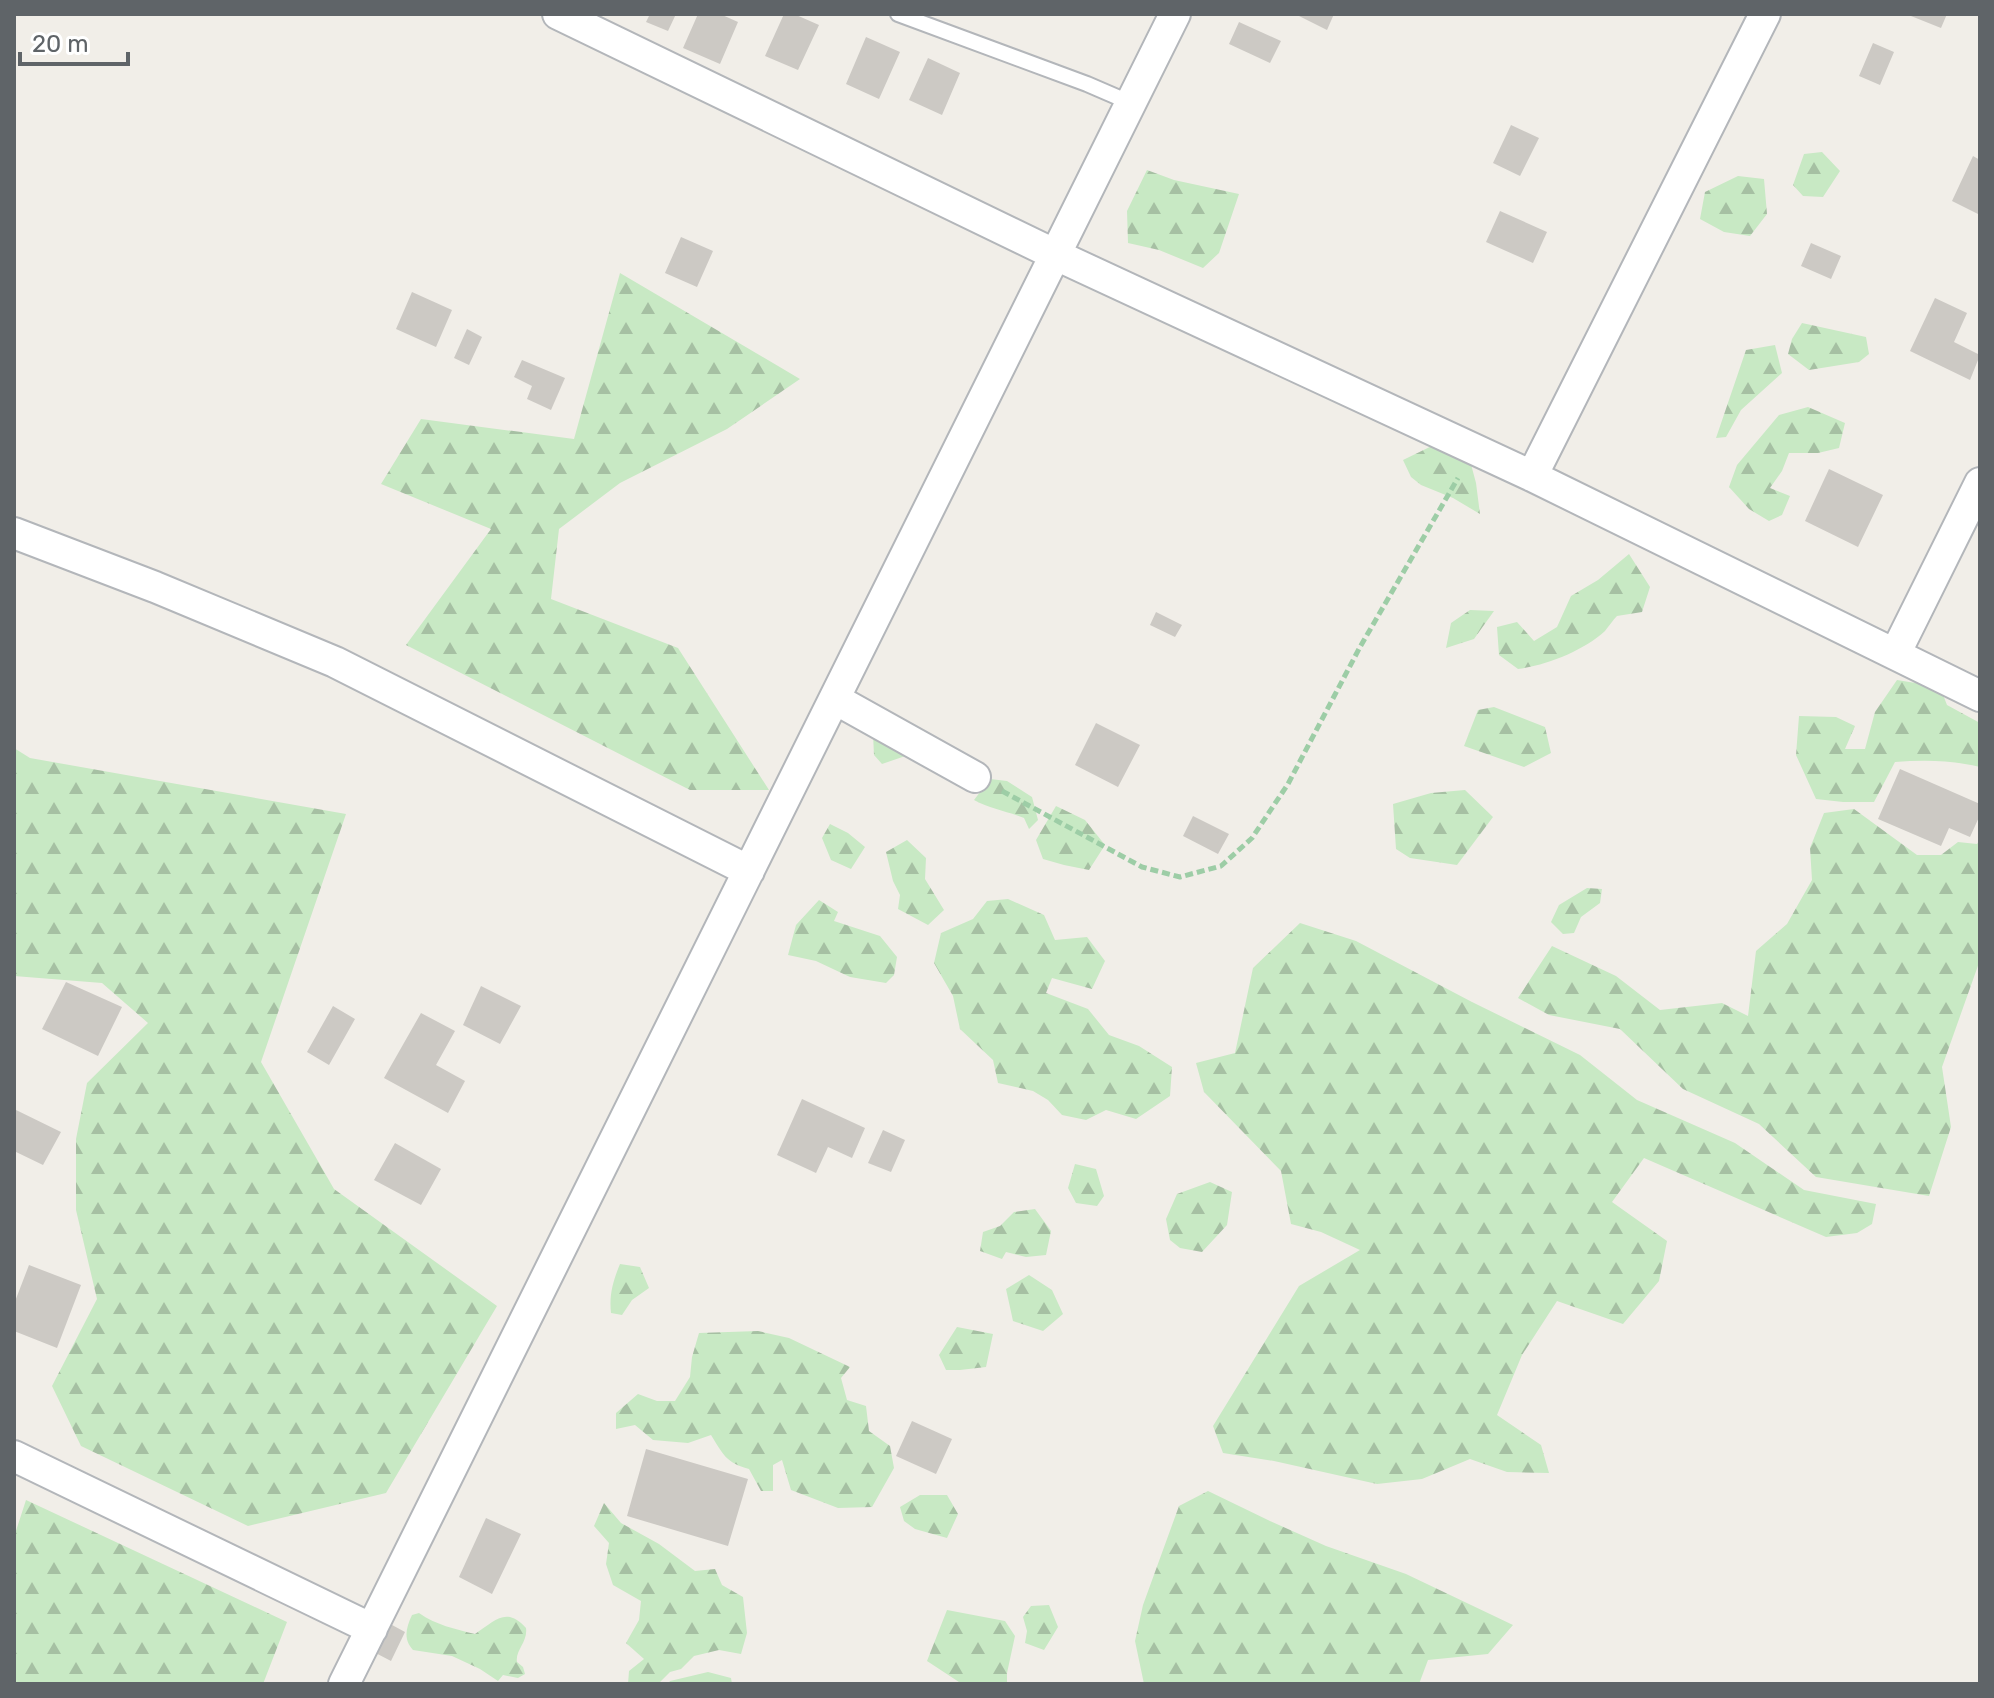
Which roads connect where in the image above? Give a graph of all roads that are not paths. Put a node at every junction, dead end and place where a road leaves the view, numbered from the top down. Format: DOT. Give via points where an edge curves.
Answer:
graph roads {
  1 [pos="558,14"];
  2 [pos="898,14"];
  3 [pos="1175,14"];
  4 [pos="1765,14"];
  5 [pos="1131,103"];
  6 [pos="1056,255"];
  7 [pos="1532,476"];
  8 [pos="1980,483"];
  9 [pos="14,533"];
  10 [pos="1895,654"];
  11 [pos="1980,696"];
  12 [pos="835,699"];
  13 [pos="975,777"];
  14 [pos="749,871"];
  15 [pos="14,1456"];
  16 [pos="372,1629"];
  17 [pos="344,1684"];
  1 -- 6 [label="street"];
  2 -- 5 [label="lane"];
  3 -- 5 [label="street"];
  4 -- 7 [label="street"];
  5 -- 6 [label="street"];
  6 -- 7 [label="street"];
  6 -- 12 [label="street"];
  7 -- 10 [label="street"];
  8 -- 10 [label="street"];
  9 -- 14 [label="street" via="335,662"];
  10 -- 11 [label="street"];
  12 -- 13 [label="street"];
  12 -- 14 [label="street"];
  14 -- 16 [label="street"];
  15 -- 16 [label="street"];
  16 -- 17 [label="street"];
}
